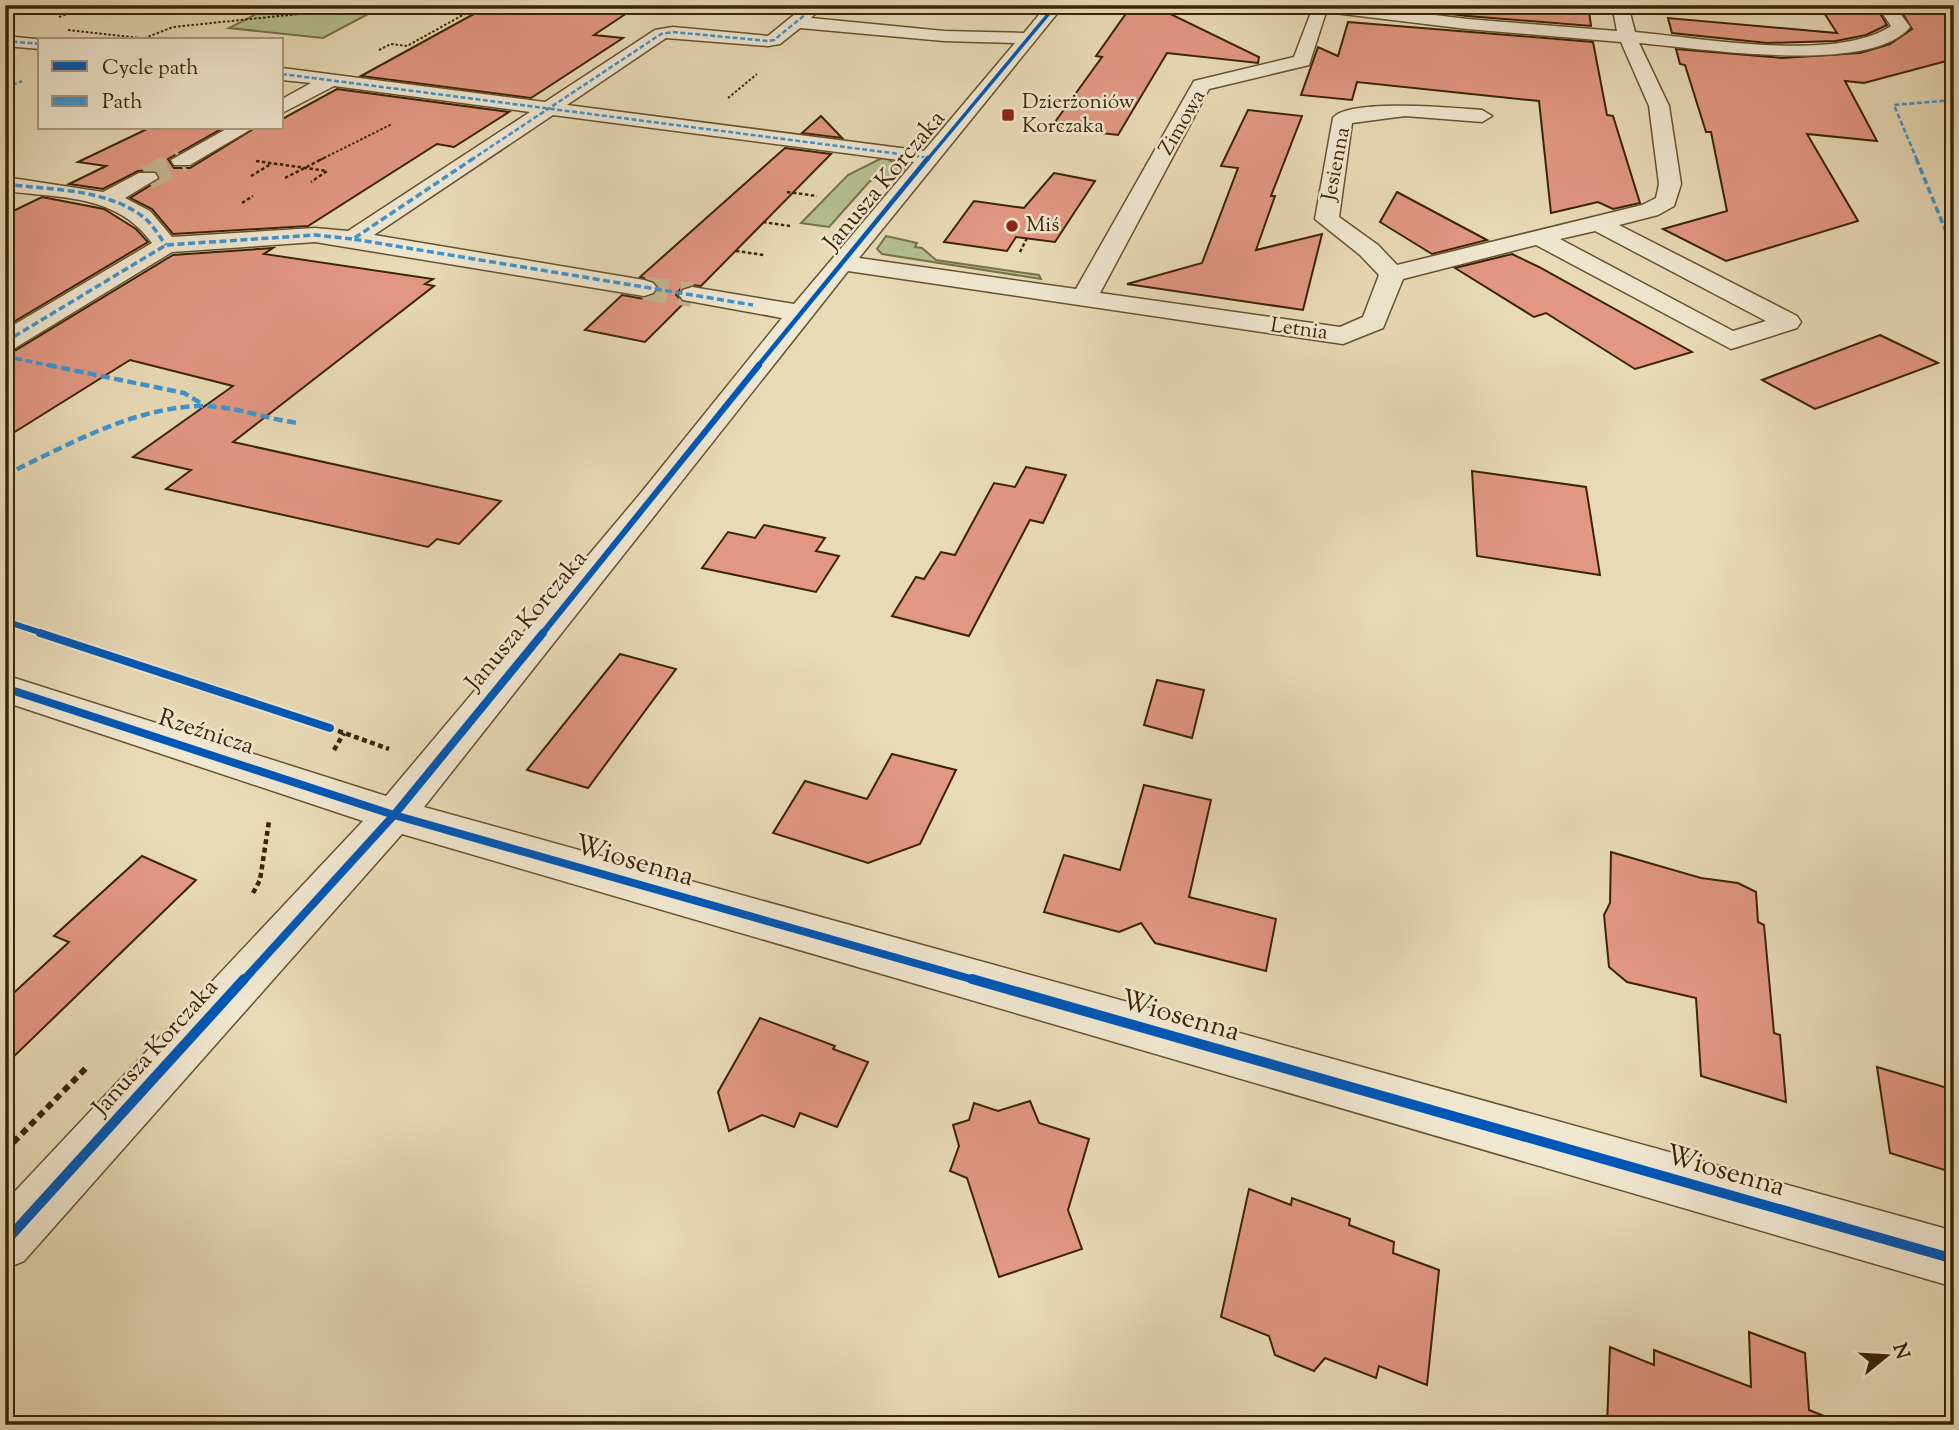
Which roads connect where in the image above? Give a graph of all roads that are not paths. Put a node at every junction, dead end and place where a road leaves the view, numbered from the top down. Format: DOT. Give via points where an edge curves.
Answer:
graph roads {
  1 [pos="780,5"];
  2 [pos="1056,5"];
  3 [pos="1620,5"];
  4 [pos="1885,5"];
  5 [pos="1314,6"];
  6 [pos="814,7"];
  7 [pos="796,22"];
  8 [pos="1627,36"];
  9 [pos="1030,38"];
  10 [pos="5,41"];
  11 [pos="38,44"];
  12 [pos="284,74"];
  13 [pos="332,80"];
  14 [pos="284,106"];
  15 [pos="544,109"];
  16 [pos="1482,116"];
  17 [pos="239,130"];
  18 [pos="189,156"];
  19 [pos="930,158"];
  20 [pos="147,178"];
  21 [pos="5,184"];
  22 [pos="106,199"];
  23 [pos="1598,223"];
  24 [pos="1540,238"];
  25 [pos="353,239"];
  26 [pos="166,245"];
  27 [pos="843,263"];
  28 [pos="1392,274"];
  29 [pos="644,288"];
  30 [pos="692,295"];
  31 [pos="1084,299"];
  32 [pos="800,313"];
  33 [pos="5,342"];
  34 [pos="5,688"];
  35 [pos="394,815"];
  36 [pos="5,1242"];
  37 [pos="1954,1259"];
  1 -- 6 [label="street"];
  2 -- 9 [label="street, Janusza Korczaka"];
  3 -- 8 [label="street"];
  4 -- 8 [label="street" via="1901,27 1883,39 1816,52"];
  5 -- 8 [label="street"];
  5 -- 31 [label="street, Zimowa" via="1318,15 1302,61 1201,85"];
  6 -- 7 [label="street"];
  7 -- 9 [label="street" via="944,36"];
  7 -- 15 [label="street" via="768,41 661,34"];
  8 -- 23 [label="street" via="1659,106 1670,184 1666,201 1650,210"];
  9 -- 19 [label="street, Janusza Korczaka"];
  10 -- 11 [label="street"];
  12 -- 13 [label="street"];
  13 -- 14 [label="street"];
  13 -- 15 [label="street"];
  15 -- 19 [label="street"];
  15 -- 25 [label="street"];
  16 -- 28 [label="street, Jesienna" via="1405,110 1343,118 1327,219"];
  17 -- 18 [label="street"];
  19 -- 27 [label="street, Janusza Korczaka"];
  20 -- 22 [label="street"];
  21 -- 22 [label="street"];
  22 -- 26 [label="street" via="145,218"];
  23 -- 24 [label="street"];
  23 -- 24 [label="street" via="1788,322 1731,341"];
  24 -- 28 [label="street"];
  25 -- 26 [label="street" via="315,235"];
  25 -- 29 [label="street"];
  26 -- 33 [label="street"];
  27 -- 31 [label="street, Letnia"];
  27 -- 32 [label="street, Janusza Korczaka"];
  28 -- 31 [label="street, Letnia" via="1374,322 1343,336"];
  30 -- 32 [label="street"];
  32 -- 35 [label="street, Janusza Korczaka"];
  34 -- 35 [label="street, Rzeźnicza"];
  35 -- 36 [label="street, Janusza Korczaka"];
  35 -- 37 [label="street, Wiosenna"];
}
